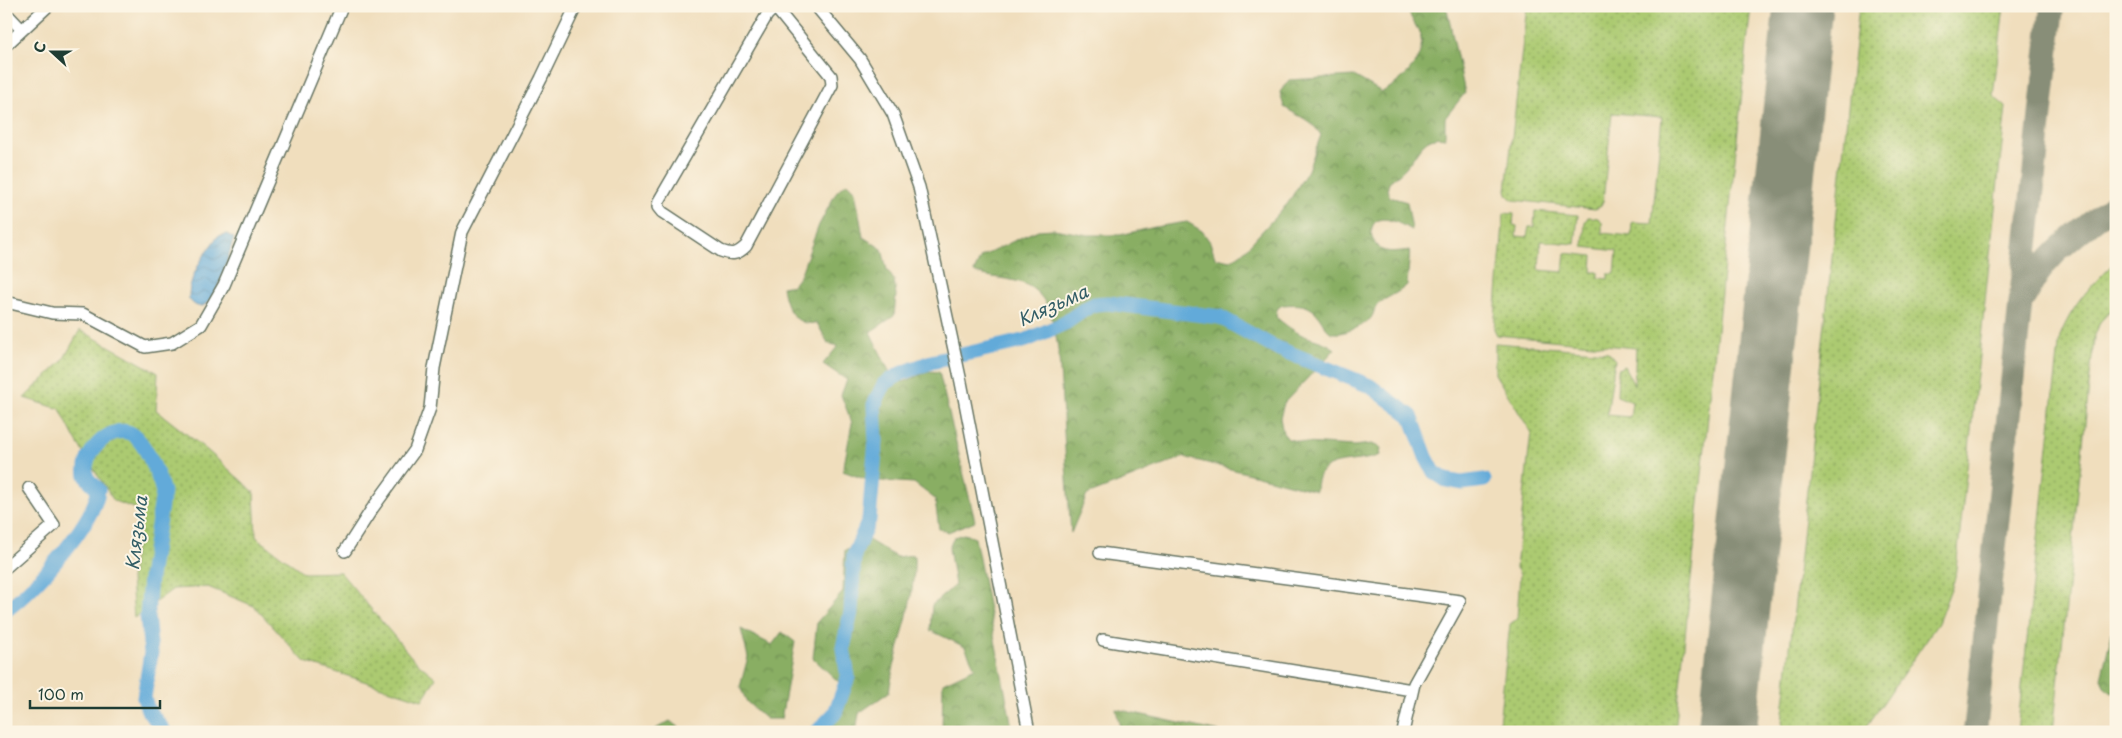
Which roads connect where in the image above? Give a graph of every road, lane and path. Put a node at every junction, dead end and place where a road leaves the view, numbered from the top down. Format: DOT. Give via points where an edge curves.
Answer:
graph roads {
  1 [pos="48,6"];
  2 [pos="342,6"];
  3 [pos="576,6"];
  4 [pos="816,6"];
  5 [pos="774,7"];
  6 [pos="6,13"];
  7 [pos="22,30"];
  8 [pos="6,45"];
  9 [pos="6,302"];
  10 [pos="29,488"];
  11 [pos="345,551"];
  12 [pos="1100,553"];
  13 [pos="6,568"];
  14 [pos="1103,640"];
  15 [pos="1412,690"];
  16 [pos="1030,732"];
  17 [pos="1403,732"];
  1 -- 7 [label="street"];
  2 -- 9 [label="street" via="224,285 201,325 172,343 145,347 82,314 52,313"];
  3 -- 11 [label="street" via="462,232 434,368 430,408 415,450"];
  4 -- 16 [label="street" via="860,59 893,114 920,187"];
  5 -- 5 [label="street" via="831,76 832,85 746,246 739,253 730,254 662,212 658,207 659,201"];
  6 -- 7 [label="street"];
  7 -- 8 [label="street"];
  10 -- 13 [label="street" via="54,525"];
  12 -- 15 [label="street" via="1460,601"];
  14 -- 15 [label="street"];
  15 -- 17 [label="street"];
}
